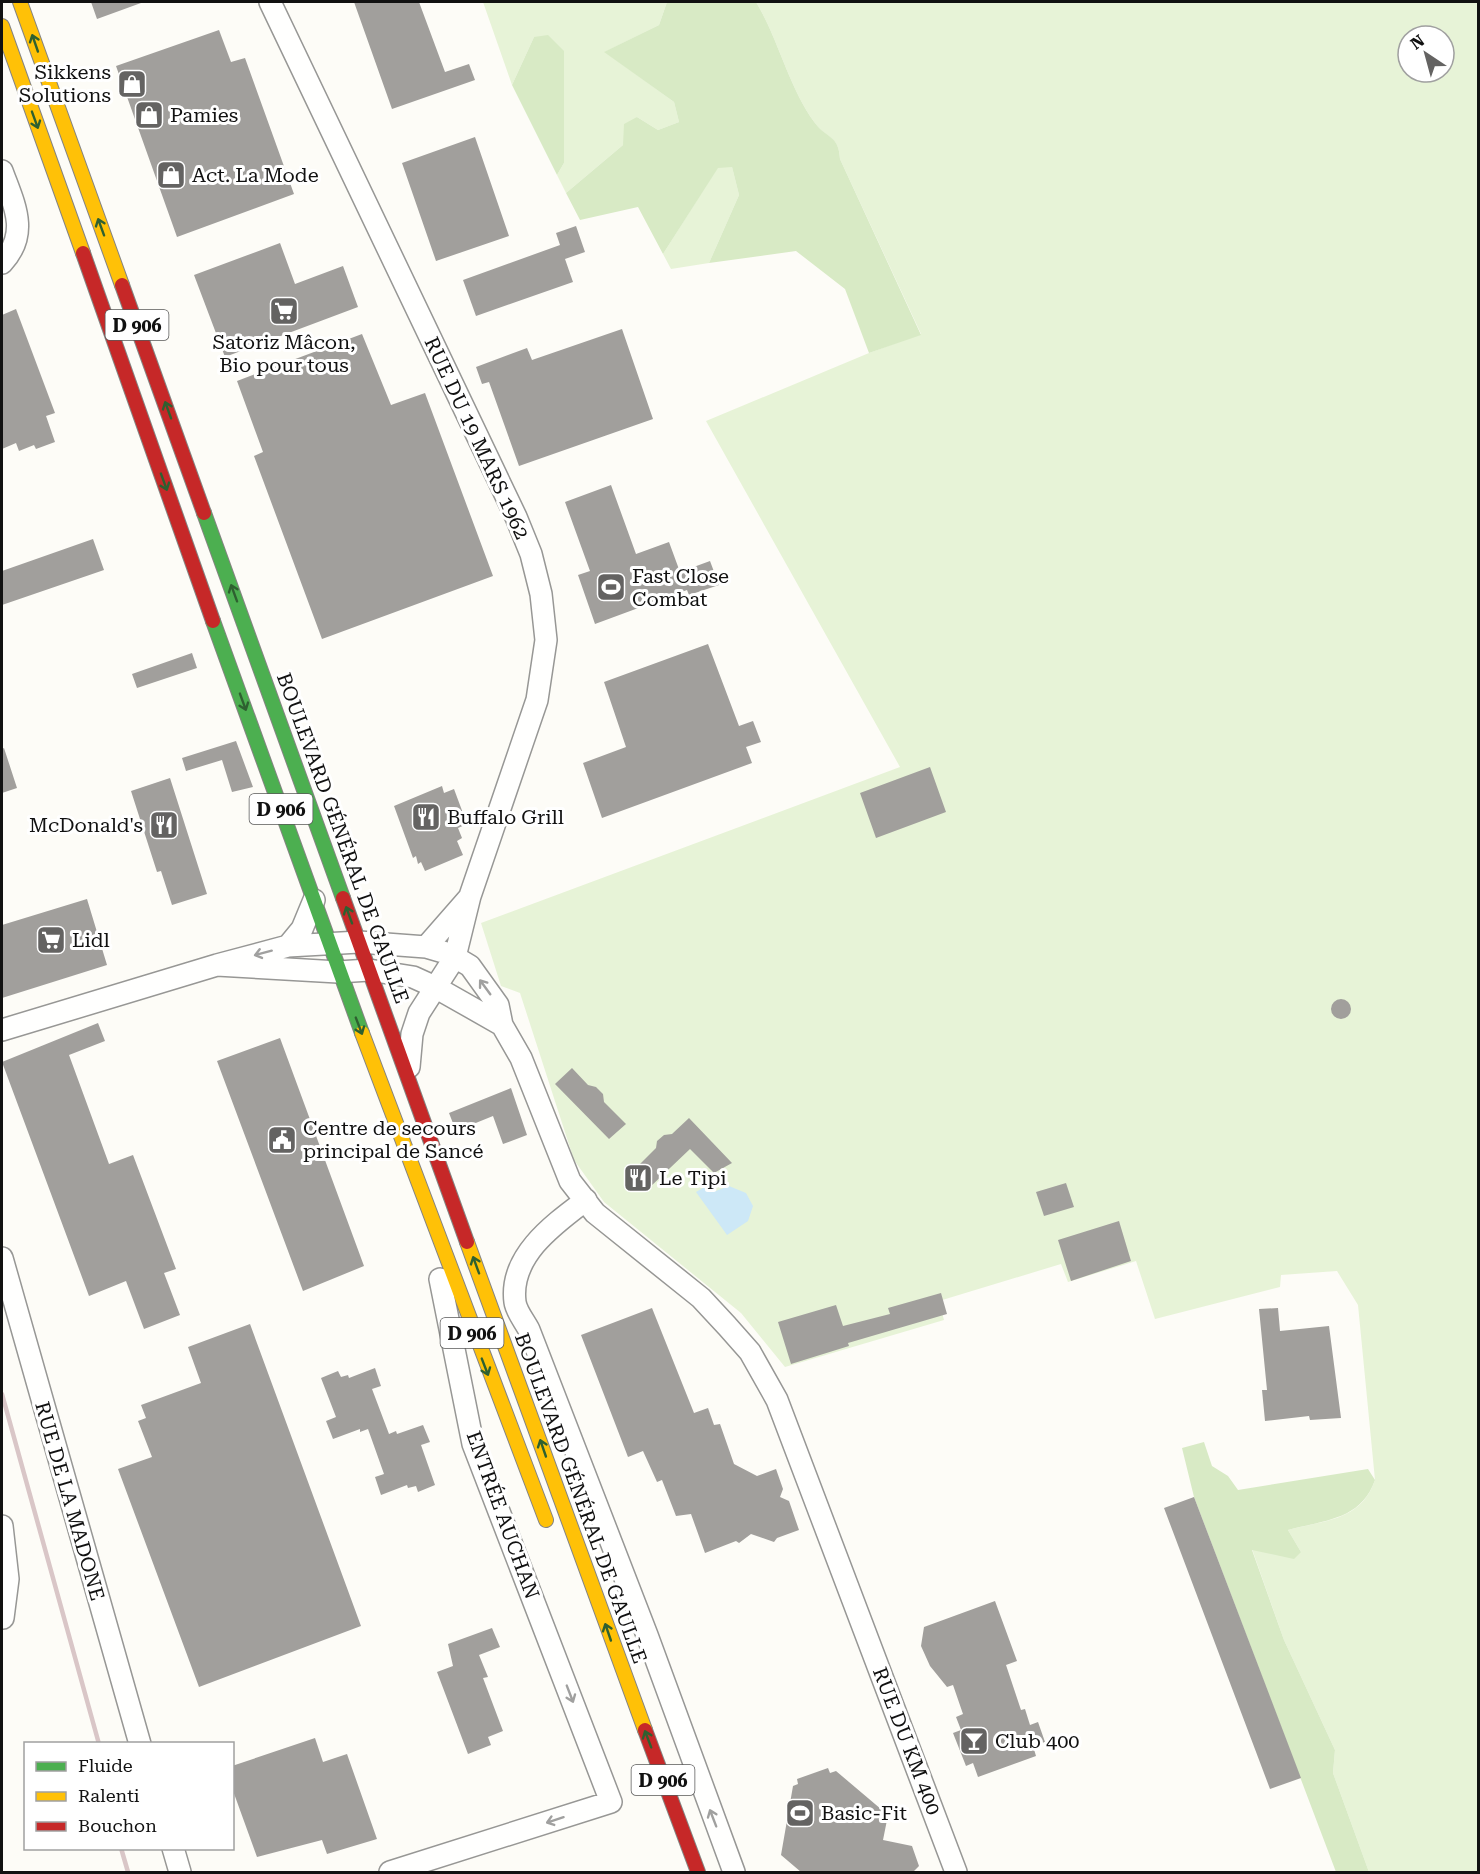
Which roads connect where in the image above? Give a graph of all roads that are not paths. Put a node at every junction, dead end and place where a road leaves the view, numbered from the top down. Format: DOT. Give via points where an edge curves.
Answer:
graph roads {
  1 [pos="20,2"];
  2 [pos="270,2"];
  3 [pos="2,26"];
  4 [pos="2,171"];
  5 [pos="2,263"];
  6 [pos="470,896"];
  7 [pos="314,900"];
  8 [pos="359,942"];
  9 [pos="328,944"];
  10 [pos="288,946"];
  11 [pos="426,947"];
  12 [pos="455,957"];
  13 [pos="217,965"];
  14 [pos="369,970"];
  15 [pos="338,972"];
  16 [pos="435,987"];
  17 [pos="502,1025"];
  18 [pos="2,1030"];
  19 [pos="409,1080"];
  20 [pos="586,1200"];
  21 [pos="428,1217"];
  22 [pos="2,1258"];
  23 [pos="2,1526"];
  24 [pos="550,1530"];
  25 [pos="3,1618"];
  26 [pos="140,1742"];
  27 [pos="174,1850"];
  28 [pos="180,1872"];
  29 [pos="390,1872"];
  30 [pos="698,1872"];
  31 [pos="734,1872"];
  32 [pos="956,1872"];
  8 -- 1 [label="main road, BOULEVARD GÉNÉRAL DE GAULLE / D 906, one-way"];
  2 -- 6 [label="street, RUE DU 19 MARS 1962" via="516,517 541,594 546,640 537,700"];
  3 -- 7 [label="main road, BOULEVARD GÉNÉRAL DE GAULLE / D 906, one-way"];
  4 -- 5 [label="street" via="17,211 18,233 11,253"];
  6 -- 11 [label="street, RUE DU 19 MARS 1962"];
  6 -- 12 [label="street, RUE DU 19 MARS 1962"];
  7 -- 9 [label="main road, BOULEVARD GÉNÉRAL DE GAULLE / D 906"];
  7 -- 10 [label="street" via="302,929"];
  8 -- 9 [label="street"];
  8 -- 11 [label="street"];
  8 -- 14 [label="main road, BOULEVARD GÉNÉRAL DE GAULLE / D 906"];
  9 -- 10 [label="street"];
  9 -- 15 [label="main road, BOULEVARD GÉNÉRAL DE GAULLE / D 906"];
  10 -- 13 [label="street, one-way"];
  11 -- 12 [label="street"];
  11 -- 16 [label="street"];
  12 -- 16 [label="street, RUE DU 19 MARS 1962"];
  17 -- 12 [label="street, RUE DU KM 400, one-way" via="498,1005 470,966"];
  13 -- 15 [label="street"];
  13 -- 18 [label="street"];
  14 -- 15 [label="street"];
  14 -- 16 [label="street" via="413,977"];
  14 -- 19 [label="main road, BOULEVARD GÉNÉRAL DE GAULLE / D 906"];
  15 -- 21 [label="main road, BOULEVARD GÉNÉRAL DE GAULLE / D 906, one-way"];
  16 -- 17 [label="street"];
  16 -- 19 [label="street, RUE DU 19 MARS 1962" via="412,1034"];
  17 -- 20 [label="street, RUE DU KM 400" via="521,1058 570,1181"];
  30 -- 19 [label="main road, BOULEVARD GÉNÉRAL DE GAULLE / D 906, one-way"];
  31 -- 20 [label="street, one-way" via="643,1624 529,1330 515,1303 516,1279 546,1229"];
  20 -- 32 [label="street, RUE DU KM 400" via="595,1213 701,1298 750,1352 777,1400"];
  21 -- 24 [label="main road, BOULEVARD GÉNÉRAL DE GAULLE / D 906, one-way"];
  21 -- 29 [label="street, ENTRÉE AUCHAN, one-way" via="473,1444 611,1802"];
  22 -- 26 [label="street, RUE DE LA MADONE"];
  23 -- 25 [label="street" via="8,1579"];
  27 -- 28 [label="street"];
}
